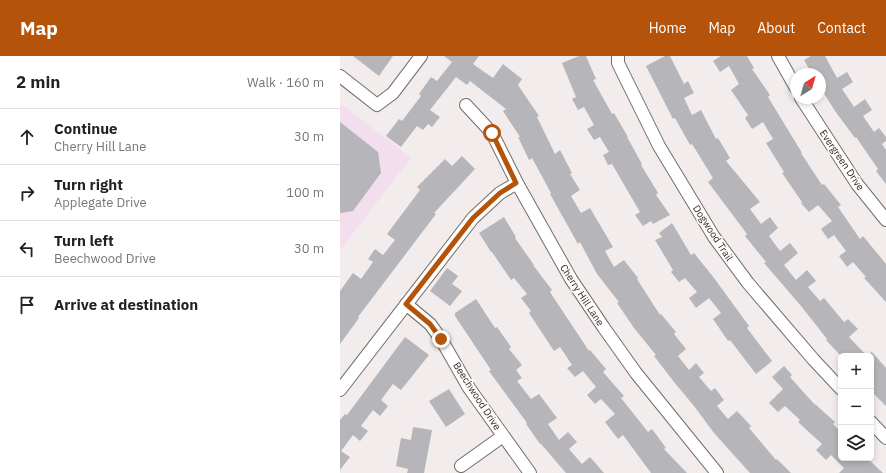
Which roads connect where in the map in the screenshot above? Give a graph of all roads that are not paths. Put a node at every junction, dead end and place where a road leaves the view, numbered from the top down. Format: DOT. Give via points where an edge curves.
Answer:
graph roads {
  1 [pos="421,56"];
  2 [pos="618,56"];
  3 [pos="778,56"];
  4 [pos="340,76"];
  5 [pos="790,77"];
  6 [pos="805,104"];
  7 [pos="466,105"];
  8 [pos="516,183"];
  9 [pos="886,220"];
  10 [pos="406,304"];
  11 [pos="838,386"];
  12 [pos="340,390"];
  13 [pos="874,425"];
  14 [pos="503,436"];
  15 [pos="886,438"];
  16 [pos="461,466"];
  17 [pos="530,473"];
  18 [pos="717,473"];
  1 -- 4 [label="street" via="393,92 377,105"];
  2 -- 11 [label="street, Dogwood Trail" via="618,63 659,146 714,237 753,289"];
  3 -- 5 [label="street"];
  6 -- 9 [label="street, Evergreen Drive" via="857,184"];
  7 -- 8 [label="street, Cherry Hill Lane" via="492,133"];
  8 -- 10 [label="street" via="500,193 473,218"];
  8 -- 18 [label="street, Cherry Hill Lane" via="571,278 604,328 636,373"];
  10 -- 12 [label="street"];
  10 -- 14 [label="street, Beechwood Drive" via="430,324 469,388"];
  13 -- 15 [label="street"];
  14 -- 16 [label="street"];
  14 -- 17 [label="street, Beechwood Drive"];
}
